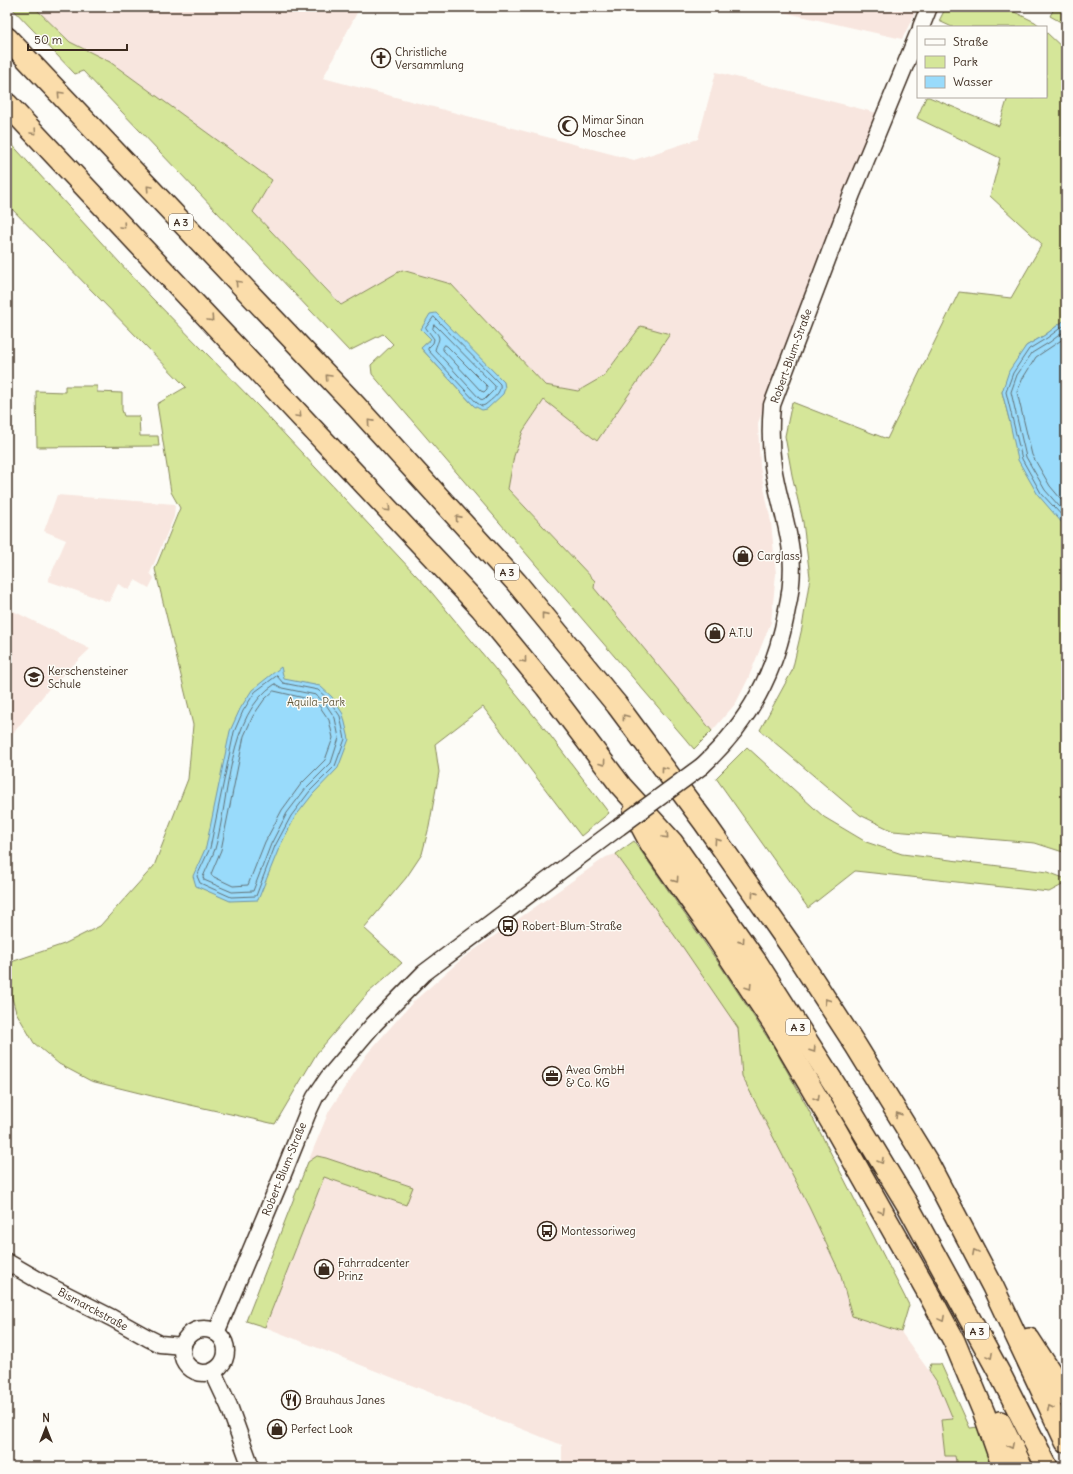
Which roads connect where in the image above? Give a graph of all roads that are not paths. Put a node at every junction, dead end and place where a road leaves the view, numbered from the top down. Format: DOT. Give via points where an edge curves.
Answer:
graph roads {
  1 [pos="929,7"];
  2 [pos="921,26"];
  3 [pos="917,36"];
  4 [pos="7,38"];
  5 [pos="7,104"];
  6 [pos="621,786"];
  7 [pos="7,1262"];
  8 [pos="216,1333"];
  9 [pos="182,1346"];
  10 [pos="213,1372"];
  11 [pos="1043,1374"];
  12 [pos="972,1375"];
  13 [pos="1066,1396"];
  14 [pos="1066,1402"];
  15 [pos="1066,1442"];
  16 [pos="251,1467"];
  17 [pos="1003,1467"];
  18 [pos="1022,1467"];
  19 [pos="1047,1467"];
  1 -- 2 [label="main road"];
  3 -- 8 [label="main road, Robert-Blum-Straße, bridge" via="852,194 772,405 770,432 773,467 791,553 790,592 783,633 772,668 754,704 727,742 702,766 424,973 374,1024 315,1097"];
  11 -- 4 [label="highway, A 3, one-way" via="993,1287 928,1164 847,1032 704,822 617,705 511,576 355,405"];
  5 -- 6 [label="highway, A 3, one-way" via="481,608 546,687"];
  6 -- 12 [label="highway, one-way" via="651,844 775,1026 930,1296"];
  6 -- 19 [label="highway, A 3, one-way" via="672,842 757,963 845,1100 952,1285"];
  7 -- 9 [label="main road, Bismarckstraße" via="160,1344"];
  8 -- 9 [label="main road" via="196,1331 187,1337"];
  8 -- 10 [label="main road" via="223,1340 226,1350 225,1359"];
  9 -- 10 [label="main road" via="182,1356 186,1365 194,1371"];
  10 -- 16 [label="main road" via="229,1406"];
  11 -- 13 [label="highway"];
  11 -- 14 [label="highway"];
  15 -- 11 [label="highway, one-way"];
  12 -- 17 [label="highway"];
  12 -- 18 [label="highway, one-way"];
}
